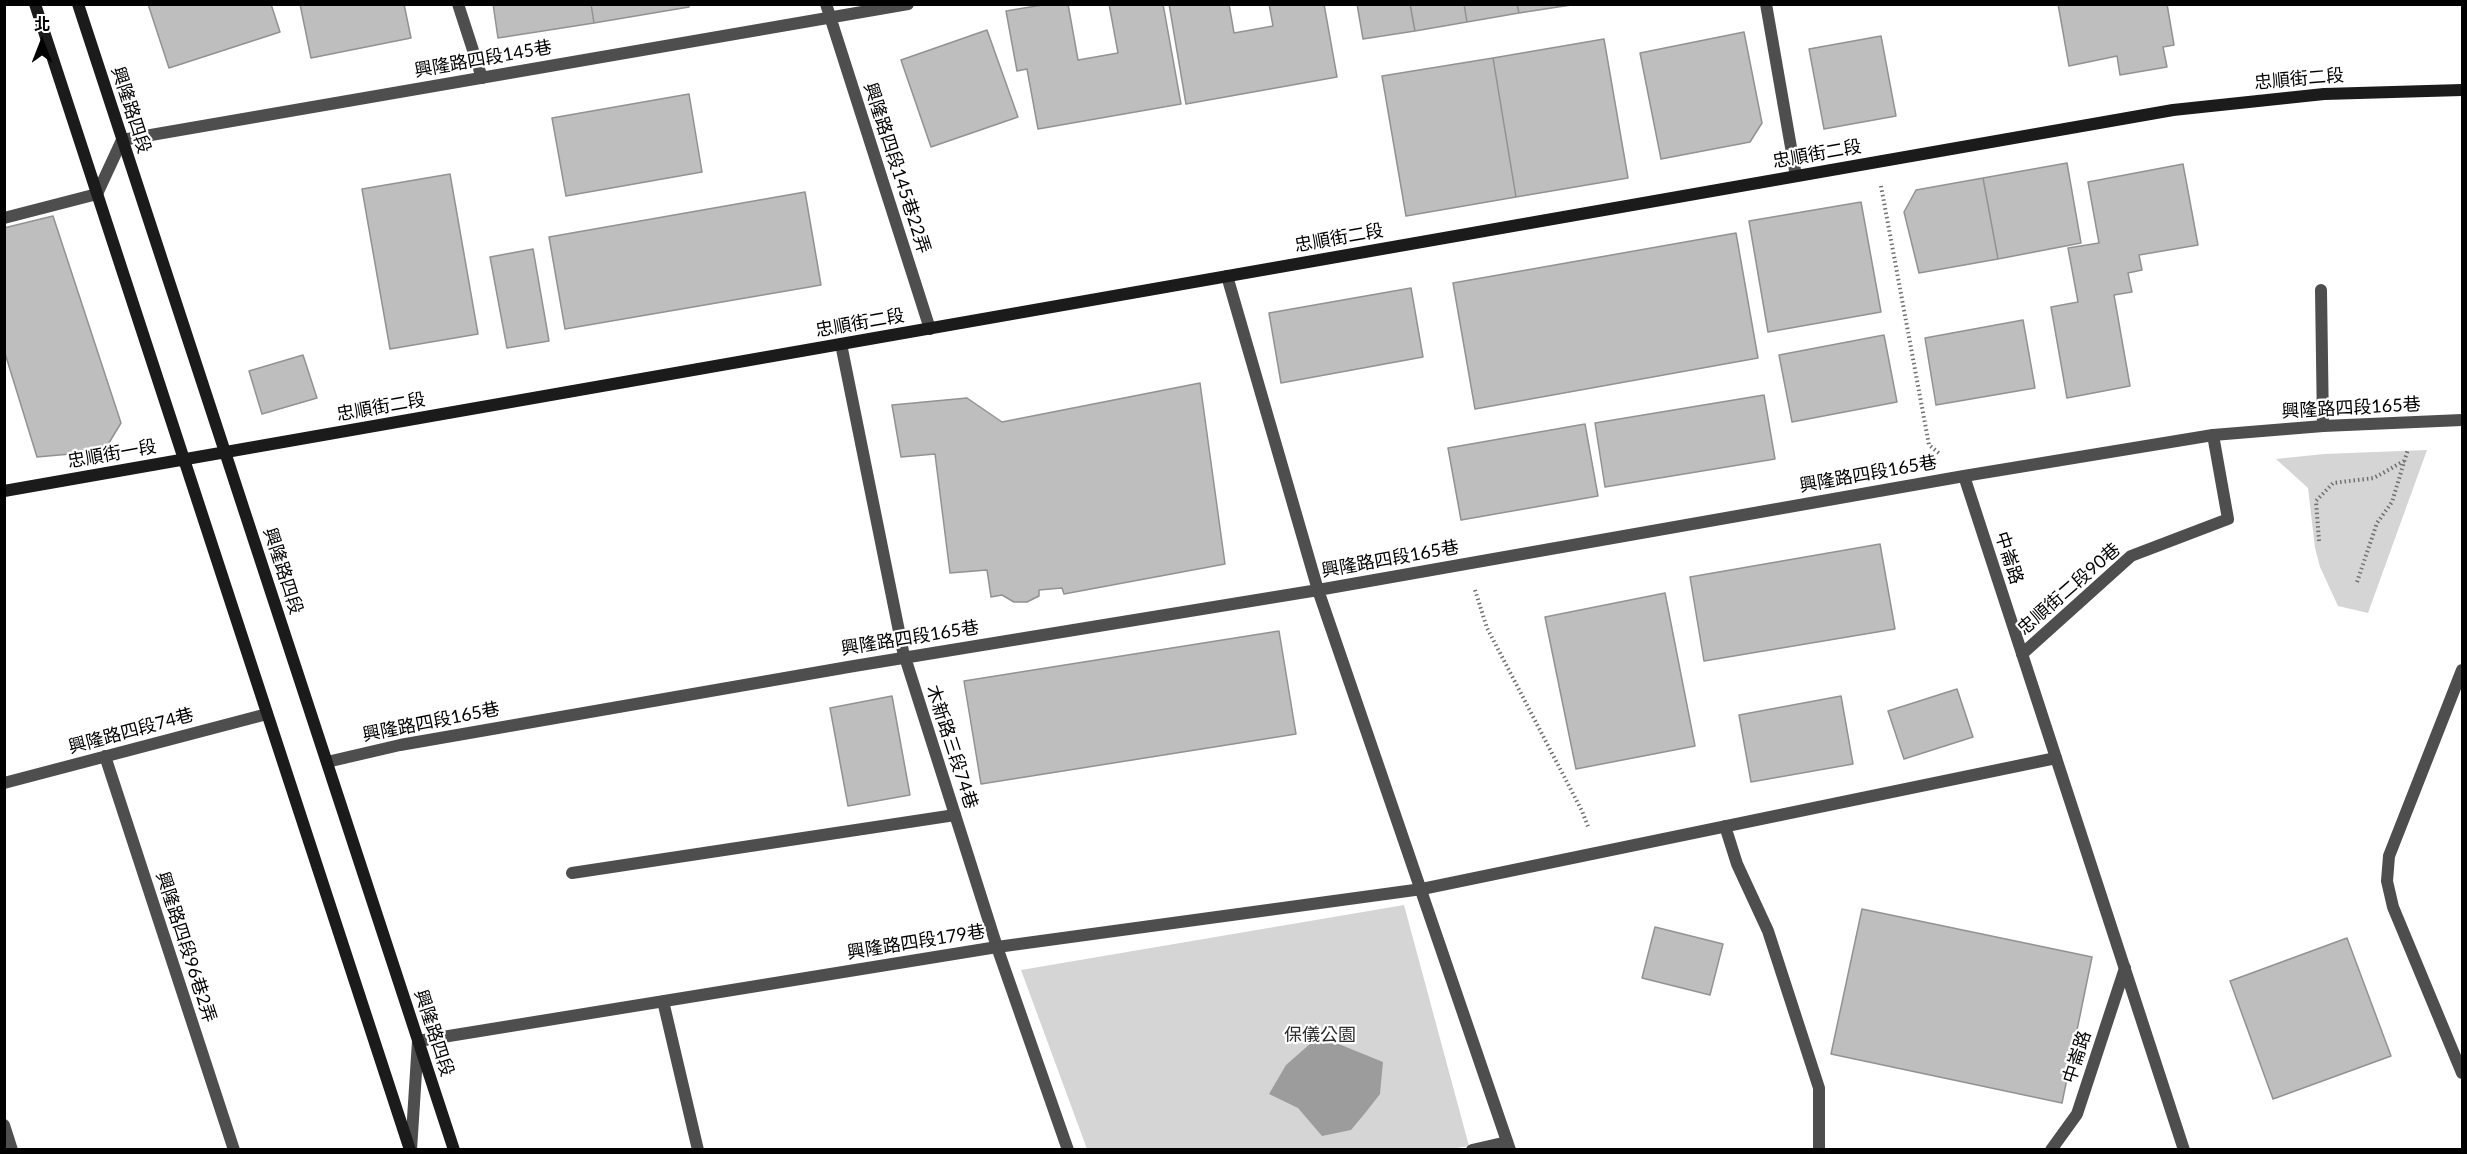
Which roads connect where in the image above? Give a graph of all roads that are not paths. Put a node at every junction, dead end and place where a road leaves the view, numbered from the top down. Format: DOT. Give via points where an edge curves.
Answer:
graph roads {
  1 [pos="35,4"];
  2 [pos="78,4"];
  3 [pos="458,4"];
  4 [pos="826,4"];
  5 [pos="908,4"];
  6 [pos="1766,4"];
  7 [pos="830,18"];
  8 [pos="482,78"];
  9 [pos="2463,90"];
  10 [pos="122,140"];
  11 [pos="1796,176"];
  12 [pos="96,194"];
  13 [pos="4,218"];
  14 [pos="1227,276"];
  15 [pos="2321,290"];
  16 [pos="930,328"];
  17 [pos="841,344"];
  18 [pos="2463,420"];
  19 [pos="2323,426"];
  20 [pos="2213,435"];
  21 [pos="225,453"];
  22 [pos="184,460"];
  23 [pos="1964,476"];
  24 [pos="4,491"];
  25 [pos="1318,590"];
  26 [pos="2022,654"];
  27 [pos="905,657"];
  28 [pos="2463,670"];
  29 [pos="267,714"];
  30 [pos="105,756"];
  31 [pos="2056,758"];
  32 [pos="327,762"];
  33 [pos="4,783"];
  34 [pos="955,815"];
  35 [pos="1725,826"];
  36 [pos="572,873"];
  37 [pos="1422,889"];
  38 [pos="997,947"];
  39 [pos="2125,968"];
  40 [pos="663,1001"];
  41 [pos="418,1041"];
  42 [pos="2463,1073"];
  43 [pos="4,1125"];
  44 [pos="1509,1146"];
  45 [pos="12,1149"];
  46 [pos="234,1149"];
  47 [pos="411,1149"];
  48 [pos="454,1149"];
  49 [pos="698,1149"];
  50 [pos="1068,1149"];
  51 [pos="1472,1149"];
  52 [pos="1819,1149"];
  53 [pos="2051,1149"];
  54 [pos="2184,1149"];
  1 -- 12 [label="street"];
  2 -- 10 [label="street, 興隆路四段"];
  3 -- 8 [label="street"];
  4 -- 7 [label="street, 興隆路四段145巷22弄"];
  5 -- 7 [label="street, 興隆路四段145巷"];
  6 -- 11 [label="street"];
  7 -- 8 [label="street, 興隆路四段145巷"];
  7 -- 16 [label="street, 興隆路四段145巷22弄"];
  8 -- 10 [label="street, 興隆路四段145巷"];
  9 -- 11 [label="street, 忠順街二段" via="2325,93 2173,110"];
  10 -- 12 [label="street"];
  10 -- 21 [label="street, 興隆路四段"];
  11 -- 14 [label="street, 忠順街二段"];
  12 -- 13 [label="street"];
  12 -- 22 [label="street"];
  14 -- 16 [label="street, 忠順街二段"];
  14 -- 25 [label="street"];
  15 -- 19 [label="street"];
  16 -- 17 [label="street, 忠順街二段"];
  17 -- 21 [label="street, 忠順街二段"];
  17 -- 27 [label="street, 木新路三段74巷"];
  18 -- 19 [label="street, 興隆路四段165巷"];
  19 -- 20 [label="street, 興隆路四段165巷"];
  20 -- 23 [label="street, 興隆路四段165巷"];
  20 -- 26 [label="street, 忠順街二段90巷" via="2228,519 2131,556"];
  21 -- 22 [label="street, 忠順街一段"];
  21 -- 32 [label="street, 興隆路四段"];
  22 -- 24 [label="street, 忠順街一段"];
  22 -- 29 [label="street"];
  23 -- 25 [label="street, 興隆路四段165巷"];
  23 -- 26 [label="street, 中崙路"];
  25 -- 27 [label="street, 興隆路四段165巷"];
  25 -- 37 [label="street"];
  26 -- 31 [label="street, 中崙路"];
  27 -- 32 [label="street, 興隆路四段165巷" via="400,744"];
  27 -- 34 [label="street, 木新路三段74巷"];
  28 -- 42 [label="street" via="2389,856 2387,881 2393,907"];
  29 -- 30 [label="street, 興隆路四段74巷"];
  29 -- 47 [label="street"];
  30 -- 33 [label="street, 興隆路四段74巷"];
  30 -- 46 [label="street, 興隆路四段96巷2弄"];
  31 -- 35 [label="street, 興隆路四段179巷"];
  31 -- 39 [label="street, 中崙路"];
  32 -- 41 [label="street, 興隆路四段"];
  34 -- 36 [label="street"];
  34 -- 38 [label="street, 木新路三段74巷"];
  35 -- 37 [label="street, 興隆路四段179巷"];
  35 -- 52 [label="street" via="1737,864 1768,931 1819,1088"];
  37 -- 38 [label="street, 興隆路四段179巷"];
  37 -- 44 [label="street"];
  38 -- 40 [label="street, 興隆路四段179巷"];
  38 -- 50 [label="street, 木新路三段74巷"];
  39 -- 53 [label="street, 中崙路" via="2077,1114"];
  39 -- 54 [label="street, 中崙路"];
  40 -- 41 [label="street, 興隆路四段179巷"];
  40 -- 49 [label="street"];
  41 -- 47 [label="street"];
  41 -- 48 [label="street, 興隆路四段"];
  43 -- 45 [label="street"];
  44 -- 51 [label="street"];
}
